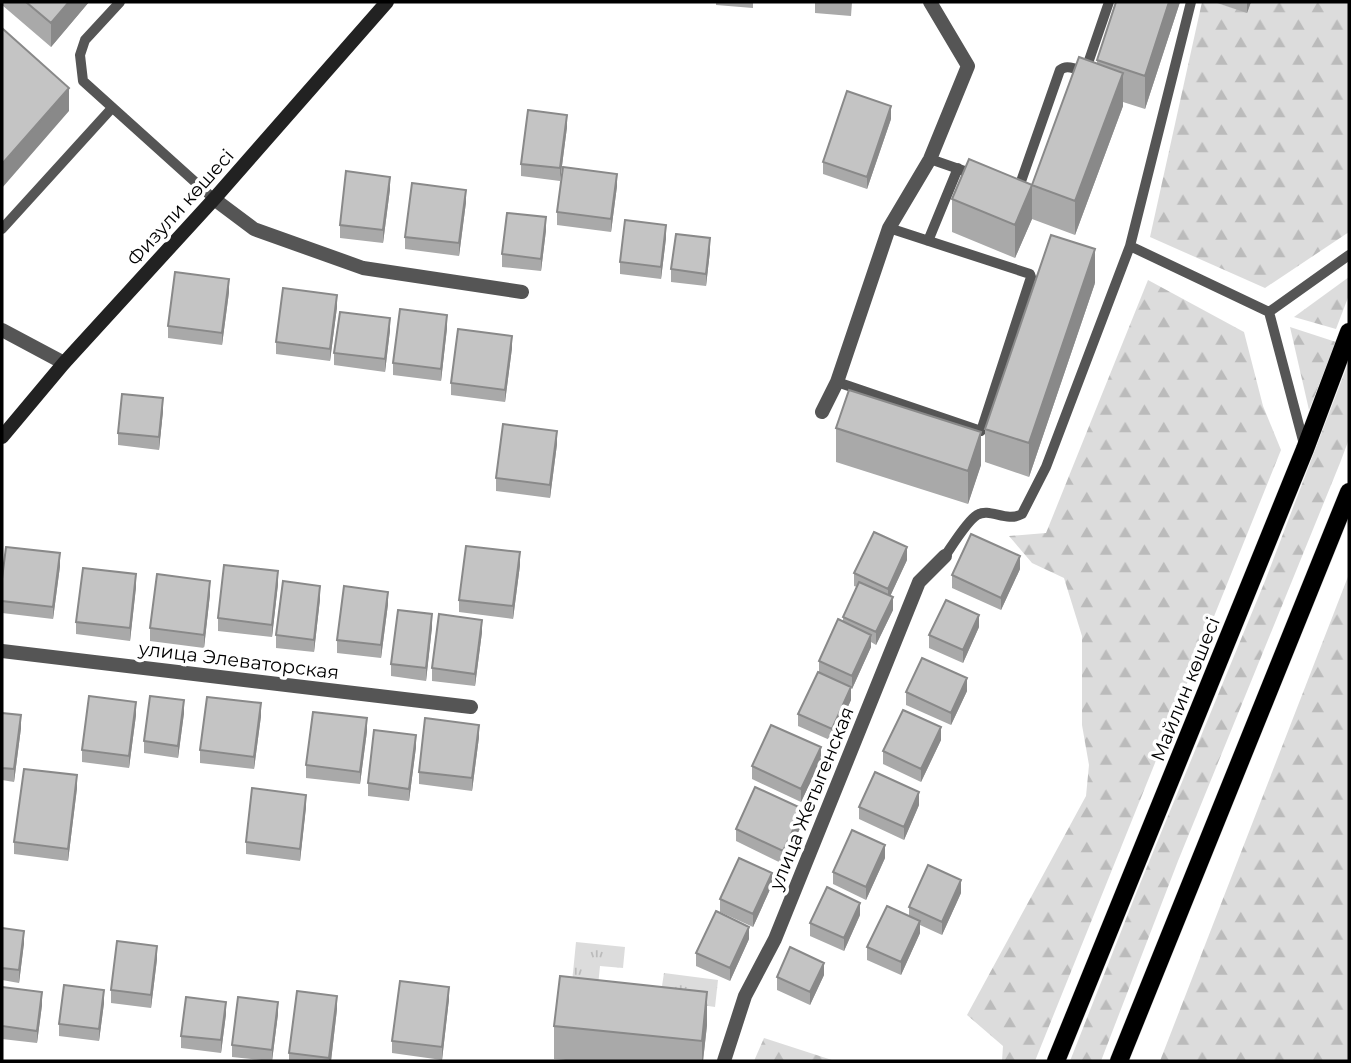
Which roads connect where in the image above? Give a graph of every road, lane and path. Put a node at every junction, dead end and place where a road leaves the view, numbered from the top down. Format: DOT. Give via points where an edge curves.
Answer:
graph roads {
  1 [pos="120,2"];
  2 [pos="387,2"];
  3 [pos="930,2"];
  4 [pos="1109,2"];
  5 [pos="1191,2"];
  6 [pos="112,108"];
  7 [pos="930,159"];
  8 [pos="958,168"];
  9 [pos="214,199"];
  10 [pos="889,228"];
  11 [pos="2,229"];
  12 [pos="928,241"];
  13 [pos="1130,246"];
  14 [pos="1349,255"];
  15 [pos="522,292"];
  16 [pos="1269,312"];
  17 [pos="2,330"];
  18 [pos="1349,332"];
  19 [pos="64,363"];
  20 [pos="837,382"];
  21 [pos="822,412"];
  22 [pos="2,437"];
  23 [pos="1305,449"];
  24 [pos="1349,492"];
  25 [pos="945,556"];
  26 [pos="2,651"];
  27 [pos="471,707"];
  28 [pos="724,1061"];
  29 [pos="1056,1061"];
  30 [pos="1119,1061"];
  1 -- 6 [label="lane" via="85,40 80,55 83,81"];
  2 -- 9 [label="street, Физули көшесі"];
  3 -- 7 [label="street" via="968,66"];
  4 -- 8 [label="lane" via="1086,69 1068,66 1060,70 1019,187"];
  5 -- 13 [label="lane"];
  6 -- 9 [label="lane"];
  6 -- 11 [label="lane"];
  7 -- 8 [label="lane"];
  7 -- 10 [label="street"];
  8 -- 12 [label="lane"];
  9 -- 15 [label="street" via="254,229 363,268"];
  9 -- 19 [label="street, Физули көшесі"];
  10 -- 12 [label="lane"];
  10 -- 20 [label="street"];
  12 -- 20 [label="lane" via="1031,277 981,431"];
  13 -- 16 [label="lane"];
  13 -- 25 [label="lane" via="1046,467 1022,514 1013,518 976,515"];
  14 -- 16 [label="lane"];
  16 -- 23 [label="lane"];
  17 -- 19 [label="street"];
  18 -- 23 [label="main road, Майлин көшесі"];
  19 -- 22 [label="street, Физули көшесі"];
  20 -- 21 [label="street"];
  23 -- 29 [label="main road, Майлин көшесі"];
  24 -- 30 [label="main road"];
  25 -- 28 [label="street, улица Жетыгенская" via="919,582 775,939 746,996"];
  26 -- 27 [label="street, улица Элеваторская"];
}
